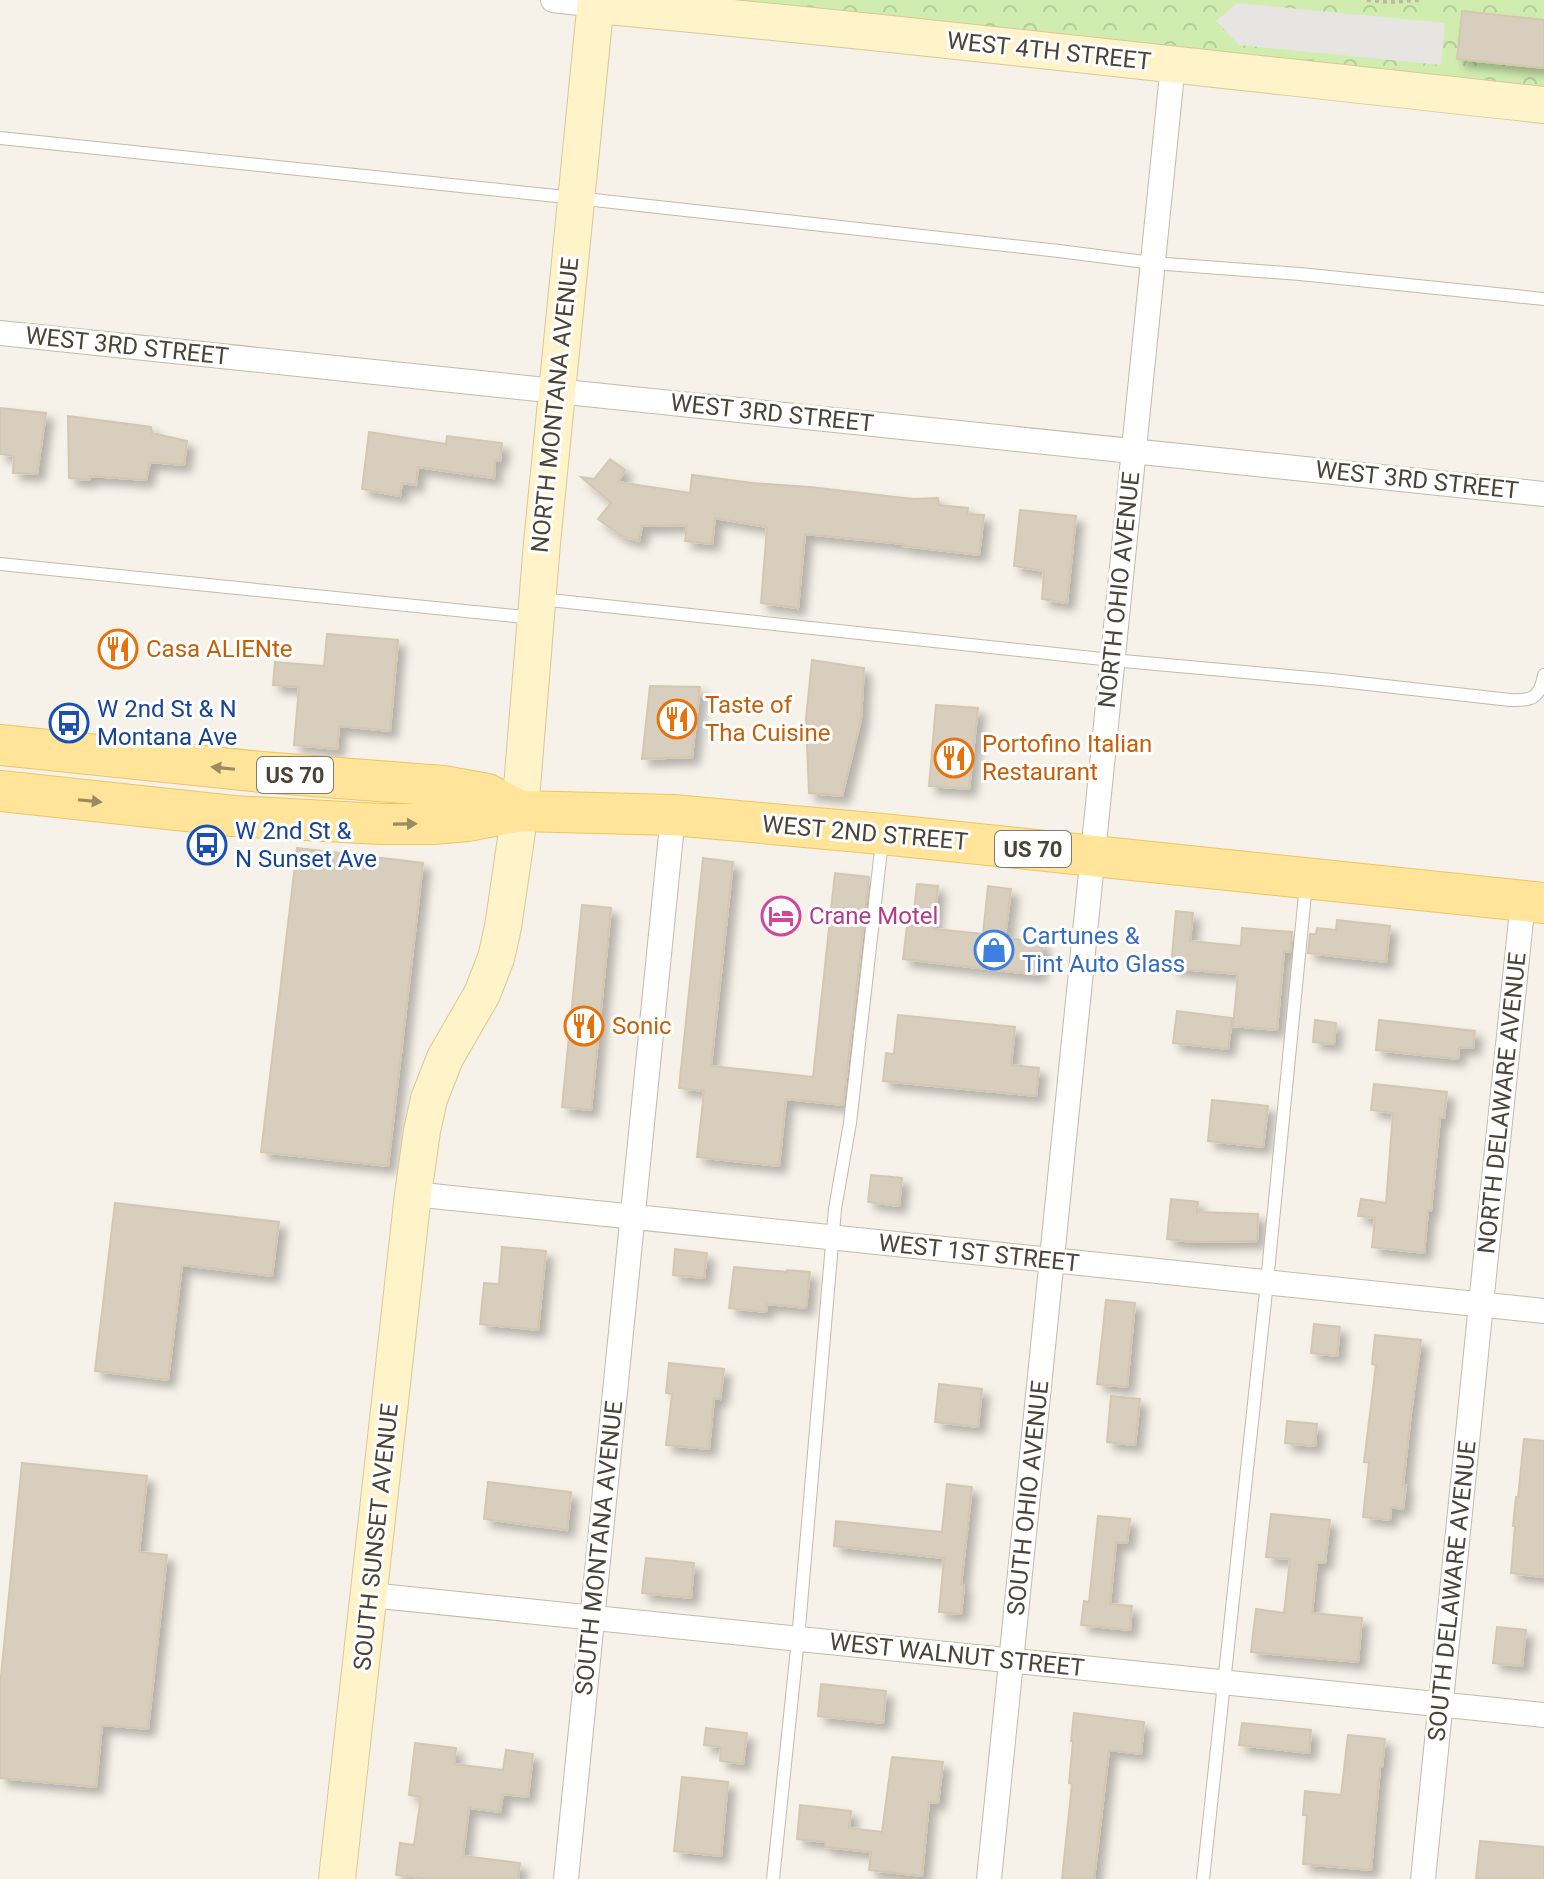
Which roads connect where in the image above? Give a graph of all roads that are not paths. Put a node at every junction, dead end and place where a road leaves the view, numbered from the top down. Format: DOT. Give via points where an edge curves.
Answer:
graph roads {
  1 [pos="553,0"];
  2 [pos="596,2"];
  3 [pos="1173,64"];
  4 [pos="1544,105"];
  5 [pos="0,138"];
  6 [pos="576,198"];
  7 [pos="1153,263"];
  8 [pos="1544,299"];
  9 [pos="0,333"];
  10 [pos="556,391"];
  11 [pos="1134,450"];
  12 [pos="1544,494"];
  13 [pos="0,564"];
  14 [pos="536,608"];
  15 [pos="1112,660"];
  16 [pos="1544,675"];
  17 [pos="0,745"];
  18 [pos="6,792"];
  19 [pos="520,811"];
  20 [pos="673,815"];
  21 [pos="882,834"];
  22 [pos="1092,856"];
  23 [pos="1306,878"];
  24 [pos="1534,902"];
  25 [pos="413,1194"];
  26 [pos="634,1217"];
  27 [pos="832,1238"];
  28 [pos="1053,1260"];
  29 [pos="1267,1282"];
  30 [pos="1481,1304"];
  31 [pos="1544,1311"];
  32 [pos="370,1595"];
  33 [pos="592,1618"];
  34 [pos="798,1639"];
  35 [pos="1011,1661"];
  36 [pos="1223,1683"];
  37 [pos="1441,1705"];
  38 [pos="1544,1715"];
  39 [pos="337,1879"];
  40 [pos="566,1879"];
  41 [pos="773,1879"];
  42 [pos="989,1879"];
  43 [pos="1203,1879"];
  44 [pos="1423,1879"];
  1 -- 2 [label="street, WEST 4TH STREET"];
  2 -- 3 [label="street, WEST 4TH STREET"];
  2 -- 6 [label="street, NORTH MONTANA AVENUE"];
  3 -- 4 [label="street, WEST 4TH STREET"];
  3 -- 7 [label="street, NORTH OHIO AVENUE"];
  5 -- 6 [label="lane"];
  6 -- 7 [label="lane"];
  6 -- 10 [label="street, NORTH MONTANA AVENUE"];
  7 -- 8 [label="lane"];
  7 -- 11 [label="street, NORTH OHIO AVENUE"];
  9 -- 10 [label="street, WEST 3RD STREET"];
  10 -- 11 [label="street, WEST 3RD STREET"];
  10 -- 14 [label="street, NORTH MONTANA AVENUE"];
  11 -- 12 [label="street, WEST 3RD STREET"];
  11 -- 15 [label="street, NORTH OHIO AVENUE"];
  13 -- 14 [label="lane"];
  14 -- 15 [label="lane"];
  14 -- 19 [label="street, NORTH MONTANA AVENUE"];
  15 -- 16 [label="lane" via="1524,701 1540,691"];
  15 -- 22 [label="street, NORTH OHIO AVENUE"];
  19 -- 17 [label="main road, WEST 2ND STREET / US 70, one-way" via="487,794 443,786"];
  18 -- 19 [label="main road, WEST 2ND STREET / US 70, one-way" via="233,816 381,824 468,821"];
  19 -- 20 [label="main road, WEST 2ND STREET / US 70"];
  19 -- 25 [label="street, SOUTH SUNSET AVENUE" via="496,958 429,1099"];
  20 -- 21 [label="main road, WEST 2ND STREET / US 70"];
  20 -- 26 [label="street"];
  21 -- 22 [label="main road, WEST 2ND STREET / US 70"];
  21 -- 27 [label="lane"];
  22 -- 23 [label="main road, WEST 2ND STREET / US 70"];
  22 -- 28 [label="street, NORTH OHIO AVENUE"];
  23 -- 24 [label="main road, WEST 2ND STREET / US 70"];
  23 -- 29 [label="lane"];
  24 -- 30 [label="street, NORTH DELAWARE AVENUE"];
  25 -- 26 [label="street, WEST 1ST STREET"];
  25 -- 32 [label="street, SOUTH SUNSET AVENUE"];
  26 -- 27 [label="street, WEST 1ST STREET"];
  26 -- 33 [label="street, SOUTH MONTANA AVENUE"];
  27 -- 28 [label="street, WEST 1ST STREET"];
  27 -- 34 [label="lane"];
  28 -- 29 [label="street, WEST 1ST STREET"];
  28 -- 35 [label="street, SOUTH OHIO AVENUE"];
  29 -- 30 [label="street, WEST 1ST STREET"];
  29 -- 36 [label="lane"];
  30 -- 31 [label="street, WEST 1ST STREET"];
  30 -- 37 [label="street, SOUTH DELAWARE AVENUE"];
  32 -- 33 [label="street, WEST WALNUT STREET"];
  32 -- 39 [label="street, SOUTH SUNSET AVENUE"];
  33 -- 34 [label="street, WEST WALNUT STREET"];
  33 -- 40 [label="street, SOUTH MONTANA AVENUE"];
  34 -- 35 [label="street, WEST WALNUT STREET"];
  34 -- 41 [label="lane"];
  35 -- 36 [label="street, WEST WALNUT STREET"];
  35 -- 42 [label="street, SOUTH OHIO AVENUE"];
  36 -- 37 [label="street, WEST WALNUT STREET"];
  36 -- 43 [label="lane"];
  37 -- 38 [label="street, WEST WALNUT STREET"];
  37 -- 44 [label="street, SOUTH DELAWARE AVENUE"];
}
